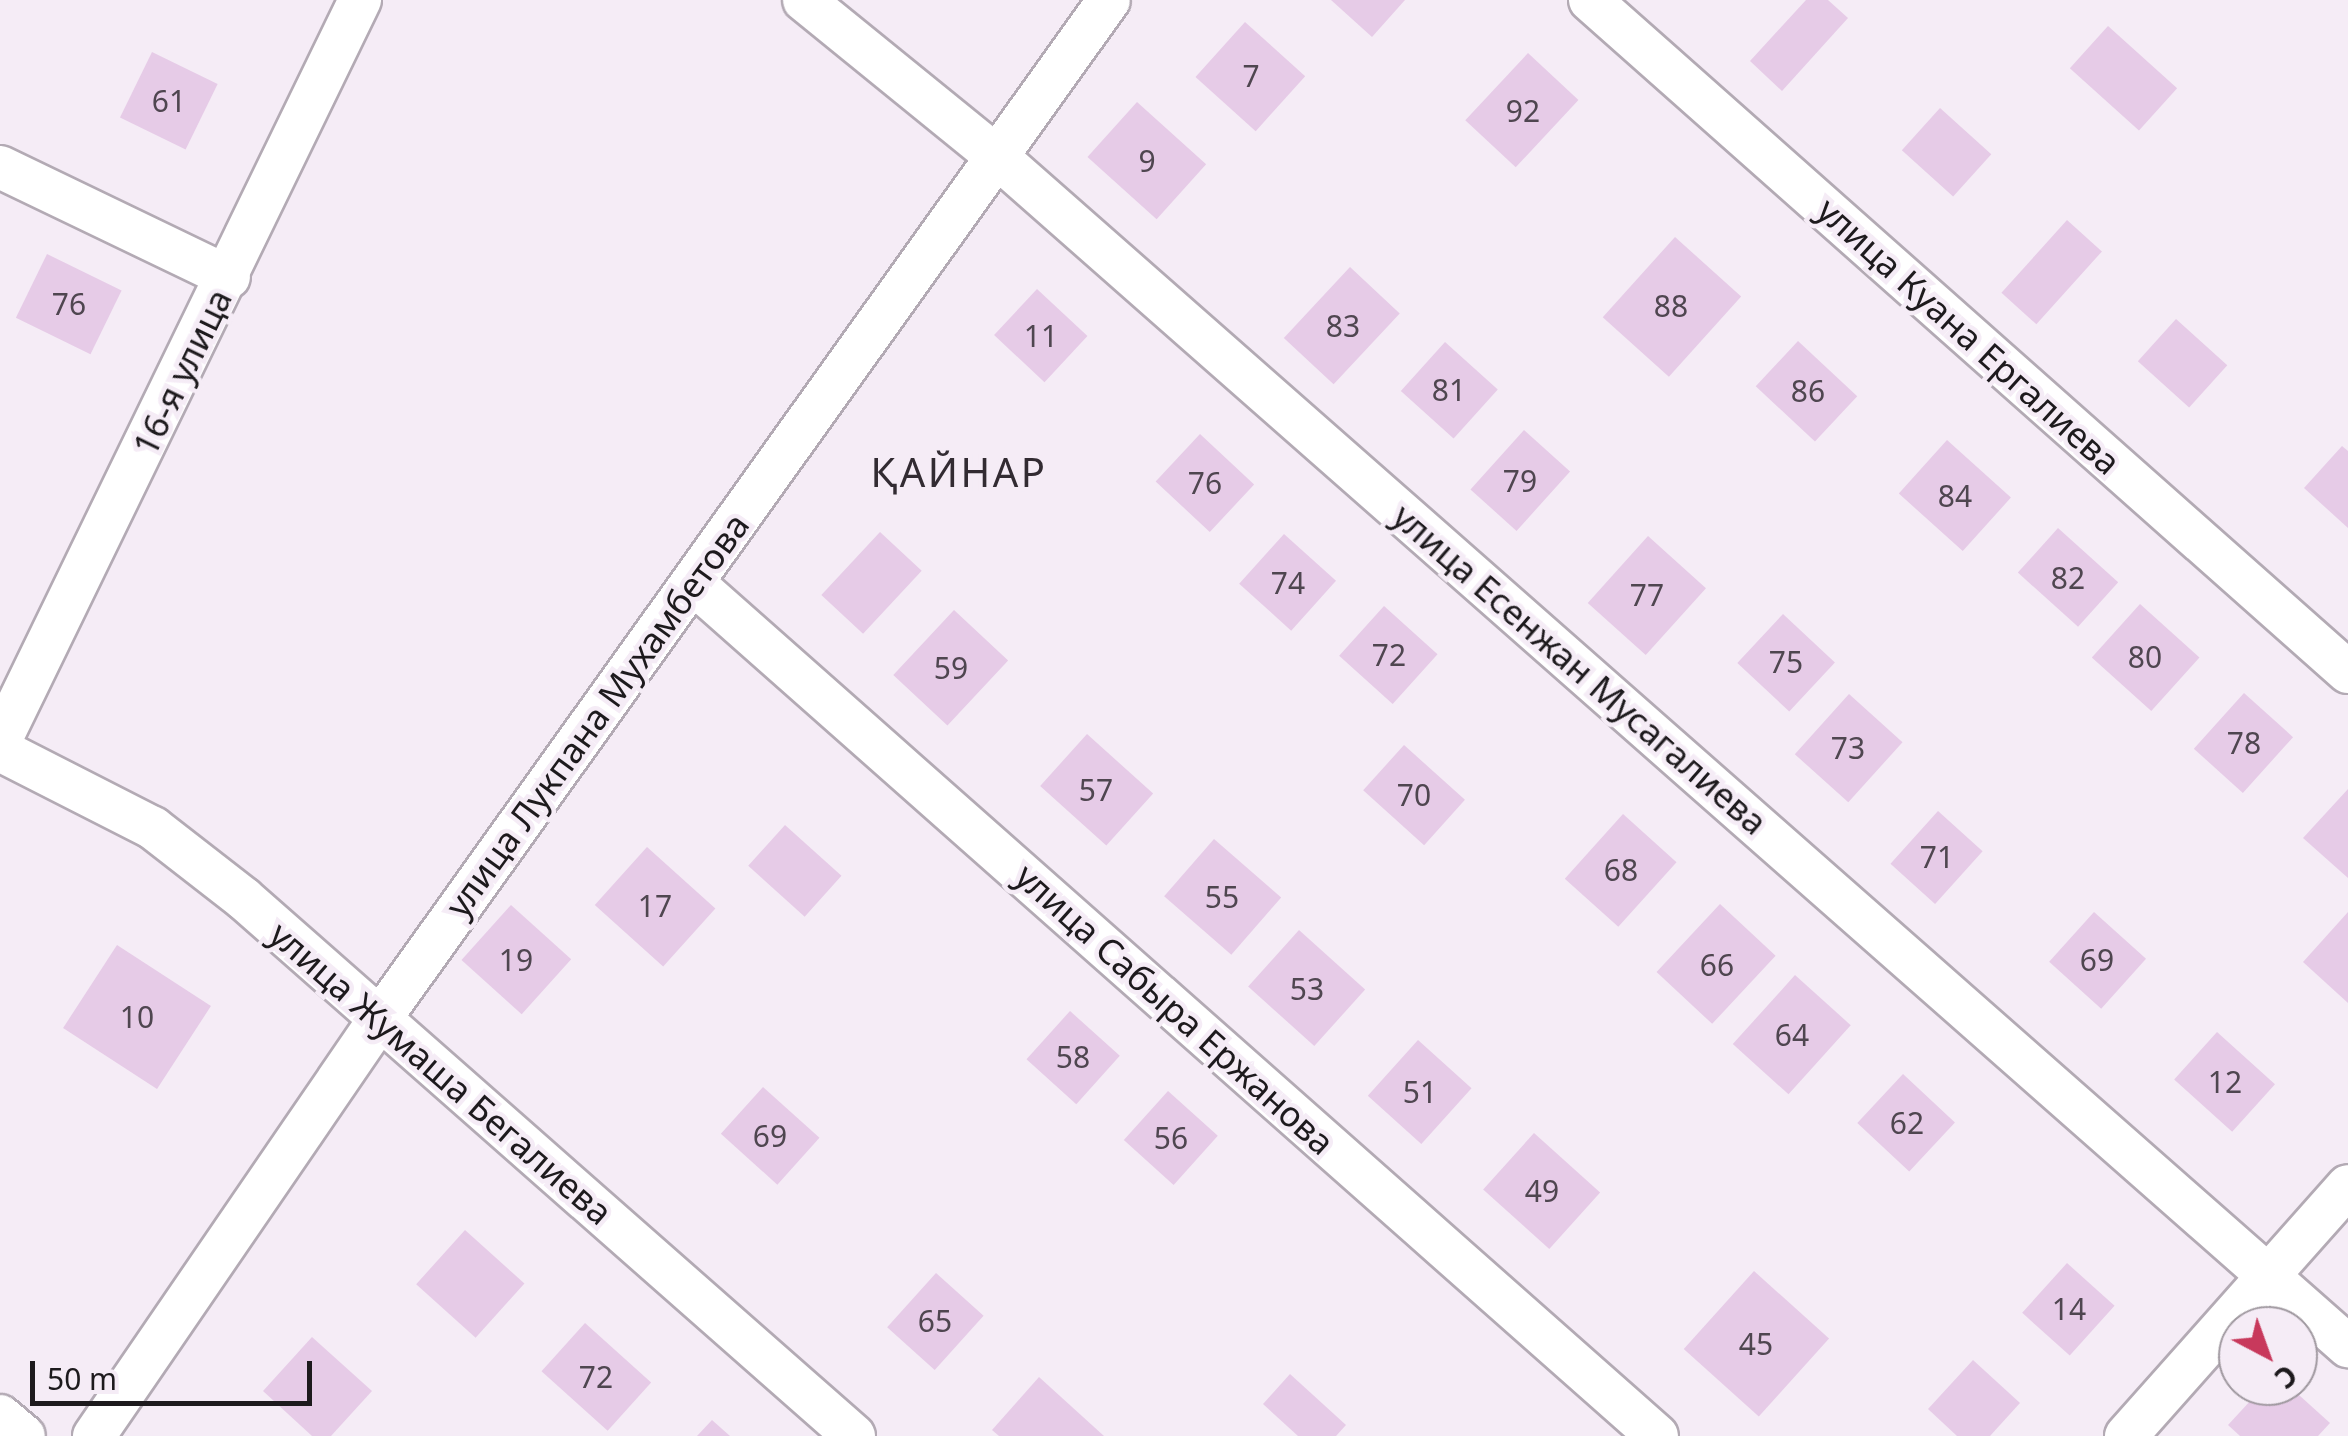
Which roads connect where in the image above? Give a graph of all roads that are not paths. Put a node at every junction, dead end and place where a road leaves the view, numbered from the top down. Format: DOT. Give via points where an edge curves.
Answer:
graph roads {
  1 [pos="360,0"];
  2 [pos="804,0"];
  3 [pos="1109,0"];
  4 [pos="1590,0"];
  5 [pos="995,155"];
  6 [pos="0,167"];
  7 [pos="229,276"];
  8 [pos="693,583"];
  9 [pos="2348,672"];
  10 [pos="0,741"];
  11 [pos="0,750"];
  12 [pos="378,1020"];
  13 [pos="2348,1186"];
  14 [pos="2270,1275"];
  15 [pos="2348,1346"];
  16 [pos="0,1416"];
  17 [pos="24,1436"];
  18 [pos="94,1436"];
  19 [pos="854,1436"];
  20 [pos="1657,1436"];
  21 [pos="2126,1436"];
  1 -- 7 [label="street, 16-я улица"];
  2 -- 5 [label="street, улица Есенжан Мусагалиева"];
  3 -- 5 [label="street, улица Лукпана Мухамбетова"];
  4 -- 9 [label="street, улица Куана Ергалиева"];
  5 -- 8 [label="street, улица Лукпана Мухамбетова"];
  5 -- 14 [label="street, улица Есенжан Мусагалиева"];
  6 -- 7 [label="street"];
  7 -- 10 [label="street, 16-я улица"];
  8 -- 12 [label="street, улица Лукпана Мухамбетова"];
  8 -- 20 [label="street, улица Сабыра Ержанова"];
  11 -- 12 [label="street, улица Жумаша Бегалиева" via="153,828"];
  12 -- 18 [label="street, улица Лукпана Мухамбетова"];
  12 -- 19 [label="street, улица Жумаша Бегалиева"];
  13 -- 14 [label="street"];
  14 -- 15 [label="street, улица Есенжан Мусагалиева"];
  14 -- 21 [label="street"];
  16 -- 17 [label="street"];
}
